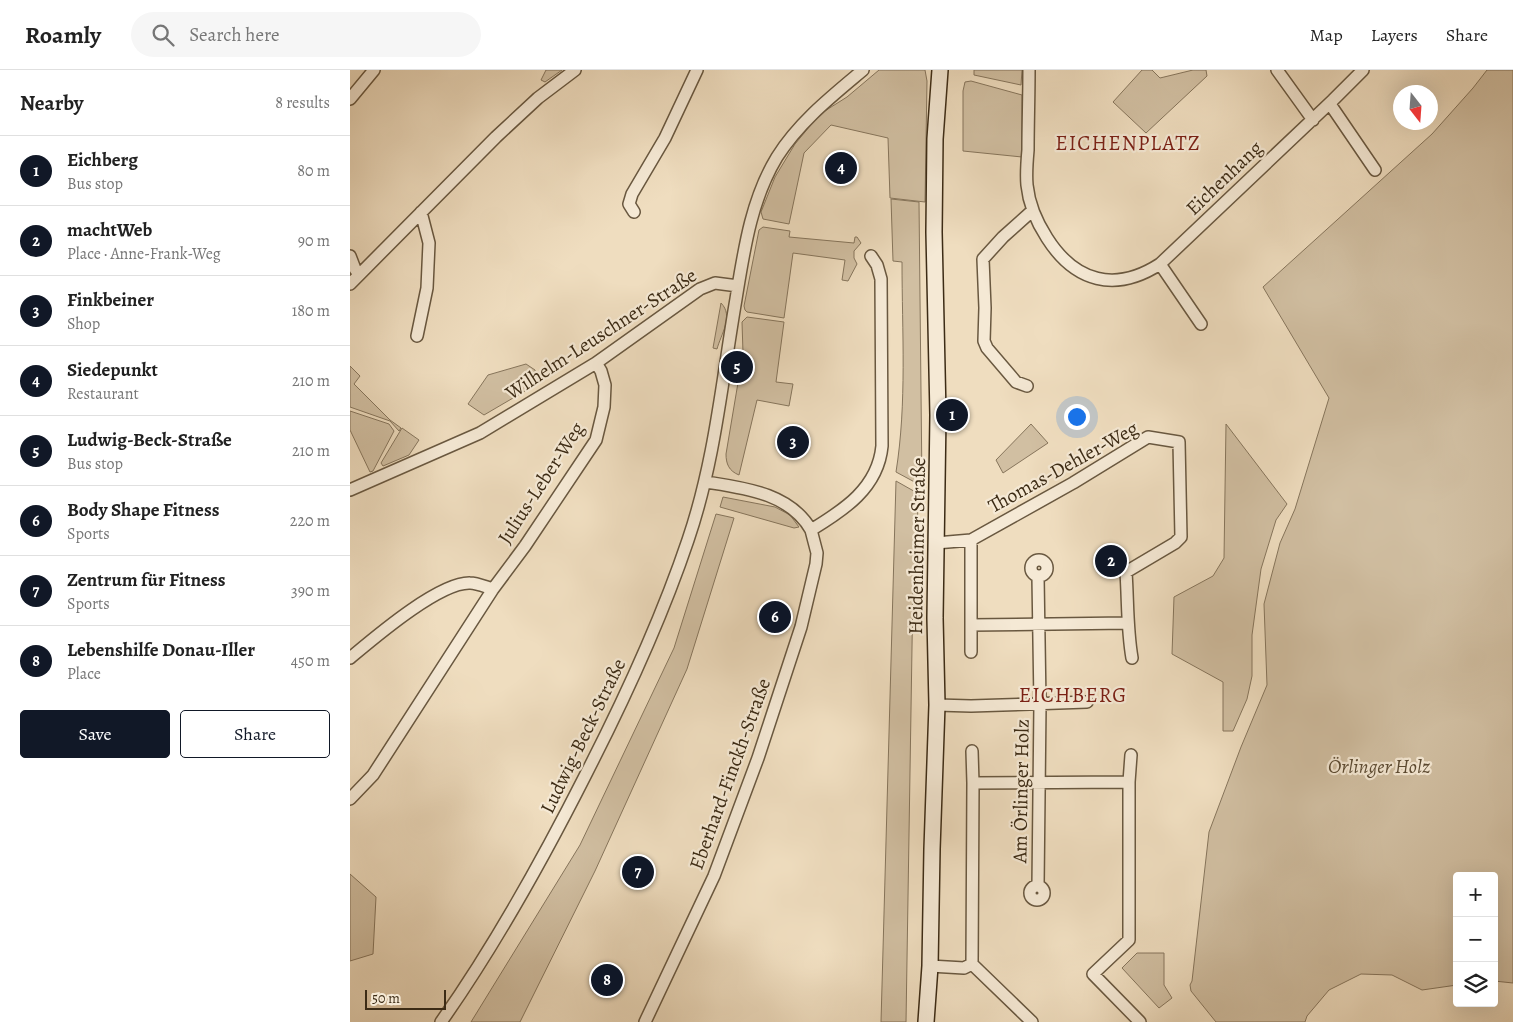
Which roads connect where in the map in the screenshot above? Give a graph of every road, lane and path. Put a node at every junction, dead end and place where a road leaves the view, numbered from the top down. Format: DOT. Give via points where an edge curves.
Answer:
graph roads {
  1 [pos="374,70"];
  2 [pos="575,70"];
  3 [pos="697,70"];
  4 [pos="863,70"];
  5 [pos="1029,70"];
  6 [pos="1277,70"];
  7 [pos="1363,70"];
  8 [pos="938,72"];
  9 [pos="350,99"];
  10 [pos="1330,104"];
  11 [pos="1313,120"];
  12 [pos="1375,170"];
  13 [pos="1032,211"];
  14 [pos="421,212"];
  15 [pos="634,212"];
  16 [pos="350,256"];
  17 [pos="871,256"];
  18 [pos="1160,264"];
  19 [pos="360,274"];
  20 [pos="350,284"];
  21 [pos="738,286"];
  22 [pos="1201,324"];
  23 [pos="416,336"];
  24 [pos="596,363"];
  25 [pos="1027,386"];
  26 [pos="706,482"];
  27 [pos="350,490"];
  28 [pos="811,530"];
  29 [pos="972,540"];
  30 [pos="936,543"];
  31 [pos="1038,576"];
  32 [pos="492,589"];
  33 [pos="1127,622"];
  34 [pos="1032,623"];
  35 [pos="971,625"];
  36 [pos="971,652"];
  37 [pos="350,658"];
  38 [pos="1132,658"];
  39 [pos="1087,702"];
  40 [pos="1040,704"];
  41 [pos="937,705"];
  42 [pos="972,751"];
  43 [pos="1131,755"];
  44 [pos="1040,782"];
  45 [pos="1128,782"];
  46 [pos="974,783"];
  47 [pos="350,799"];
  48 [pos="1038,886"];
  49 [pos="972,964"];
  50 [pos="930,966"];
  51 [pos="441,1022"];
  52 [pos="645,1022"];
  53 [pos="926,1022"];
  54 [pos="1032,1022"];
  55 [pos="1140,1022"];
  1 -- 9 [label="street"];
  2 -- 14 [label="street" via="513,120"];
  3 -- 15 [label="street" via="665,138 632,194 629,204"];
  4 -- 21 [label="street, Ludwig-Beck-Straße" via="800,127 778,155 750,220"];
  5 -- 13 [label="street, Eichenhang" via="1026,184"];
  6 -- 11 [label="street"];
  7 -- 10 [label="street, Eichenhang"];
  8 -- 30 [label="main road, Heidenheimer Straße" via="934,232 938,362"];
  10 -- 11 [label="street, Eichenhang"];
  10 -- 12 [label="street"];
  11 -- 18 [label="street, Eichenhang"];
  13 -- 18 [label="street, Eichenhang" via="1055,251 1090,278 1125,280"];
  13 -- 25 [label="street" via="983,258 984,341 1016,382"];
  14 -- 19 [label="street"];
  14 -- 23 [label="street" via="429,243 427,288"];
  16 -- 19 [label="street"];
  17 -- 28 [label="street" via="882,279 880,462 874,476 853,501"];
  18 -- 22 [label="street"];
  19 -- 20 [label="street"];
  21 -- 24 [label="street, Wilhelm-Leuschner-Straße" via="715,283 700,289"];
  21 -- 26 [label="street, Ludwig-Beck-Straße"];
  24 -- 27 [label="street, Wilhelm-Leuschner-Straße" via="480,432"];
  24 -- 32 [label="street, Julius-Leber-Weg" via="604,385 604,407 596,440"];
  26 -- 28 [label="street, Eberhard-Finckh-Straße" via="781,500 796,510"];
  26 -- 51 [label="street, Ludwig-Beck-Straße" via="666,600 605,737 535,871"];
  28 -- 52 [label="street, Eberhard-Finckh-Straße" via="817,553 816,564 801,627 761,749 714,876"];
  29 -- 30 [label="street, Thomas-Dehler-Weg"];
  29 -- 33 [label="street, Thomas-Dehler-Weg" via="1148,437 1179,442 1181,537 1126,572"];
  29 -- 35 [label="street"];
  30 -- 41 [label="main road, Heidenheimer Straße"];
  31 -- 34 [label="street, Am Örlinger Holz"];
  32 -- 37 [label="street" via="469,583 441,591 384,629"];
  32 -- 47 [label="street, Julius-Leber-Weg" via="373,775"];
  33 -- 34 [label="street"];
  33 -- 38 [label="street"];
  34 -- 35 [label="street"];
  34 -- 40 [label="street, Am Örlinger Holz"];
  35 -- 36 [label="street"];
  39 -- 40 [label="street"];
  40 -- 41 [label="street"];
  40 -- 44 [label="street, Am Örlinger Holz"];
  41 -- 50 [label="main road, Heidenheimer Straße"];
  42 -- 46 [label="street"];
  43 -- 45 [label="street"];
  44 -- 45 [label="street"];
  44 -- 46 [label="street"];
  44 -- 48 [label="street, Am Örlinger Holz"];
  45 -- 55 [label="street" via="1130,940 1094,974"];
  46 -- 49 [label="street"];
  49 -- 50 [label="street" via="964,968"];
  49 -- 54 [label="street"];
  50 -- 53 [label="main road, Heidenheimer Straße"];
}
